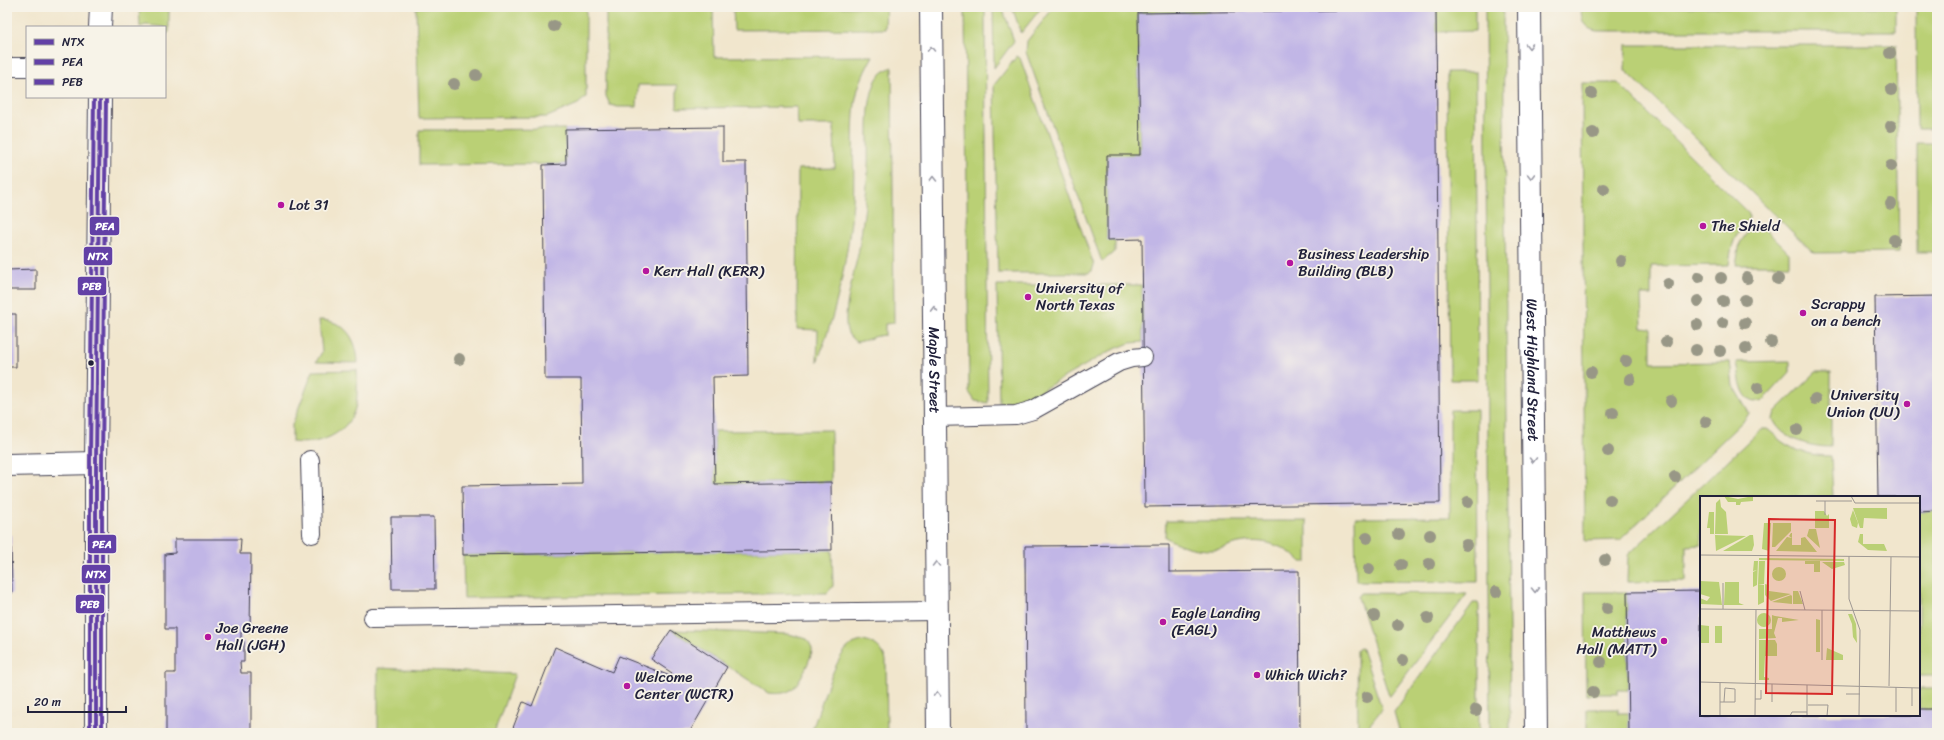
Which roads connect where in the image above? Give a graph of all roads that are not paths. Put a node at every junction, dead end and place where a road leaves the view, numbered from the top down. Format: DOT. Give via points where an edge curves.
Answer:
graph roads {
  1 [pos="101,7"];
  2 [pos="931,7"];
  3 [pos="1529,7"];
  4 [pos="100,26"];
  5 [pos="7,67"];
  6 [pos="26,67"];
  7 [pos="100,98"];
  8 [pos="1143,357"];
  9 [pos="935,417"];
  10 [pos="310,460"];
  11 [pos="96,463"];
  12 [pos="7,465"];
  13 [pos="312,534"];
  14 [pos="936,611"];
  15 [pos="373,618"];
  16 [pos="96,733"];
  17 [pos="938,733"];
  18 [pos="1536,733"];
  1 -- 4 [label="street"];
  9 -- 2 [label="street, Maple Street, one-way"];
  3 -- 18 [label="street, West Highland Street, one-way"];
  5 -- 6 [label="lane"];
  7 -- 11 [label="street"];
  8 -- 9 [label="lane" via="1119,362 1033,410 1016,415"];
  14 -- 9 [label="street, Maple Street, one-way"];
  10 -- 13 [label="lane"];
  11 -- 12 [label="street"];
  11 -- 16 [label="street"];
  14 -- 15 [label="lane"];
  17 -- 14 [label="street, Maple Street, one-way"];
}
